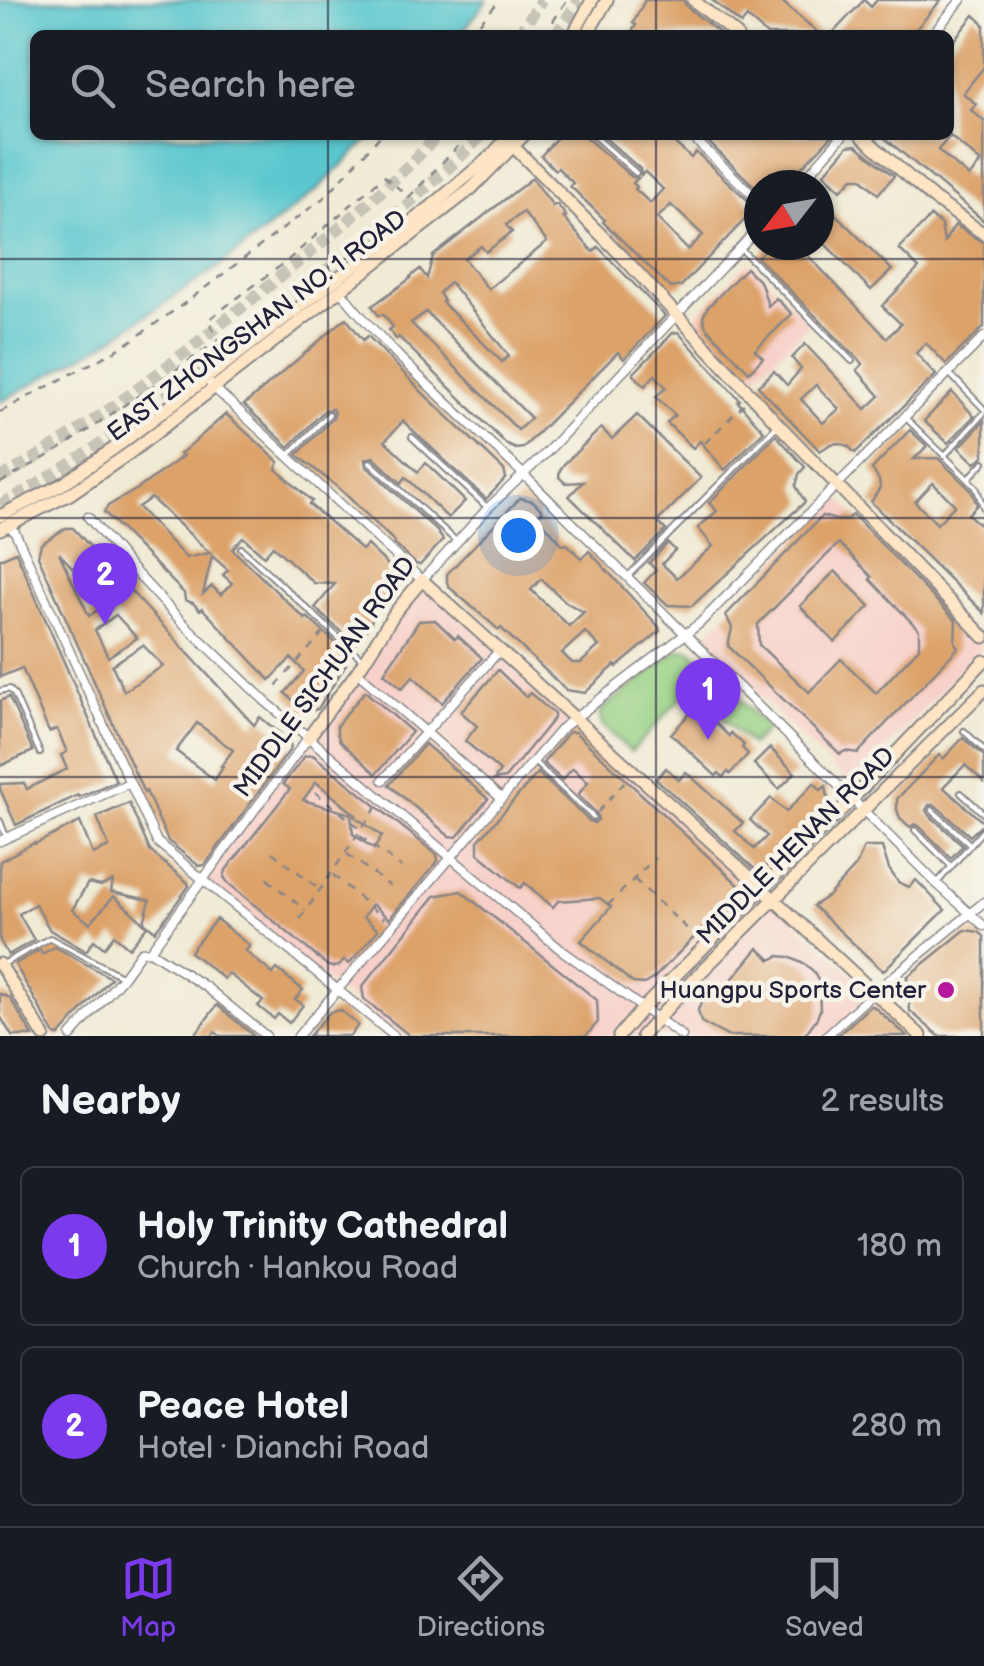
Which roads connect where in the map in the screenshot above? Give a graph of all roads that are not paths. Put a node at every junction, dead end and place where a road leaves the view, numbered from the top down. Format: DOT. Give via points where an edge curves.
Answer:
graph roads {
  1 [pos="592,0"];
  2 [pos="607,0"];
  3 [pos="693,0"];
  4 [pos="960,0"];
  5 [pos="576,30"];
  6 [pos="591,30"];
  7 [pos="731,30"];
  8 [pos="936,30"];
  9 [pos="510,140"];
  10 [pos="599,140"];
  11 [pos="695,140"];
  12 [pos="838,140"];
  13 [pos="867,140"];
  14 [pos="812,170"];
  15 [pos="636,174"];
  16 [pos="744,187"];
  17 [pos="984,234"];
  18 [pos="744,244"];
  19 [pos="740,248"];
  20 [pos="337,285"];
  21 [pos="677,315"];
  22 [pos="984,337"];
  23 [pos="852,361"];
  24 [pos="949,373"];
  25 [pos="209,383"];
  26 [pos="984,411"];
  27 [pos="329,414"];
  28 [pos="905,417"];
  29 [pos="778,424"];
  30 [pos="412,437"];
  31 [pos="944,456"];
  32 [pos="287,457"];
  33 [pos="370,462"];
  34 [pos="984,462"];
  35 [pos="522,474"];
  36 [pos="968,479"];
  37 [pos="836,485"];
  38 [pos="983,504"];
  39 [pos="488,508"];
  40 [pos="88,517"];
  41 [pos="3,523"];
  42 [pos="457,541"];
  43 [pos="241,548"];
  44 [pos="627,577"];
  45 [pos="422,580"];
  46 [pos="685,634"];
  47 [pos="984,637"];
  48 [pos="499,651"];
  49 [pos="984,661"];
  50 [pos="360,667"];
  51 [pos="984,690"];
  52 [pos="0,691"];
  53 [pos="574,717"];
  54 [pos="964,731"];
  55 [pos="425,732"];
  56 [pos="308,738"];
  57 [pos="984,750"];
  58 [pos="40,753"];
  59 [pos="533,761"];
  60 [pos="383,780"];
  61 [pos="129,783"];
  62 [pos="961,792"];
  63 [pos="501,798"];
  64 [pos="852,799"];
  65 [pos="864,810"];
  66 [pos="932,810"];
  67 [pos="984,814"];
  68 [pos="593,817"];
  69 [pos="0,821"];
  70 [pos="984,829"];
  71 [pos="915,830"];
  72 [pos="3,840"];
  73 [pos="972,845"];
  74 [pos="450,858"];
  75 [pos="952,866"];
  76 [pos="204,880"];
  77 [pos="936,883"];
  78 [pos="764,889"];
  79 [pos="776,900"];
  80 [pos="984,902"];
  81 [pos="969,914"];
  82 [pos="984,926"];
  83 [pos="150,952"];
  84 [pos="0,965"];
  85 [pos="123,978"];
  86 [pos="4,980"];
  87 [pos="336,990"];
  88 [pos="873,993"];
  89 [pos="642,1009"];
  90 [pos="657,1020"];
  91 [pos="44,1036"];
  92 [pos="71,1036"];
  93 [pos="266,1036"];
  94 [pos="298,1036"];
  95 [pos="394,1036"];
  96 [pos="619,1036"];
  97 [pos="642,1036"];
  98 [pos="682,1036"];
  99 [pos="826,1036"];
  100 [pos="922,1036"];
  1 -- 5 [label="main road"];
  2 -- 6 [label="main road"];
  3 -- 7 [label="main road"];
  4 -- 8 [label="street"];
  9 -- 20 [label="main road, EAST ZHONGSHAN NO. 1 ROAD"];
  9 -- 21 [label="main road"];
  10 -- 15 [label="lane"];
  11 -- 16 [label="street"];
  12 -- 14 [label="street"];
  13 -- 17 [label="main road"];
  18 -- 19 [label="street, MIDDLE SICHUAN ROAD"];
  19 -- 21 [label="street, MIDDLE SICHUAN ROAD"];
  19 -- 23 [label="lane"];
  20 -- 25 [label="main road, EAST ZHONGSHAN NO. 1 ROAD"];
  20 -- 35 [label="street" via="392,350"];
  21 -- 29 [label="main road"];
  21 -- 35 [label="street, MIDDLE SICHUAN ROAD"];
  22 -- 24 [label="street"];
  24 -- 26 [label="lane"];
  24 -- 28 [label="street"];
  25 -- 32 [label="street"];
  25 -- 41 [label="main road, EAST ZHONGSHAN NO. 1 ROAD"];
  26 -- 31 [label="lane"];
  27 -- 32 [label="lane"];
  28 -- 31 [label="lane"];
  28 -- 37 [label="street"];
  29 -- 37 [label="main road"];
  29 -- 44 [label="lane"];
  30 -- 39 [label="lane"];
  31 -- 36 [label="lane"];
  32 -- 45 [label="street"];
  33 -- 42 [label="lane"];
  34 -- 36 [label="lane"];
  35 -- 39 [label="street, MIDDLE SICHUAN ROAD"];
  35 -- 44 [label="street"];
  36 -- 38 [label="lane"];
  37 -- 46 [label="street"];
  37 -- 47 [label="main road"];
  39 -- 42 [label="street, MIDDLE SICHUAN ROAD"];
  40 -- 56 [label="street" via="181,622"];
  41 -- 61 [label="street" via="16,532"];
  42 -- 45 [label="street, MIDDLE SICHUAN ROAD"];
  43 -- 50 [label="lane"];
  44 -- 46 [label="street"];
  45 -- 48 [label="main road"];
  45 -- 50 [label="main road, MIDDLE SICHUAN ROAD"];
  46 -- 53 [label="street"];
  46 -- 64 [label="street"];
  48 -- 53 [label="main road"];
  48 -- 55 [label="street"];
  49 -- 64 [label="main road, MIDDLE HENAN ROAD"];
  50 -- 55 [label="street"];
  50 -- 56 [label="main road, MIDDLE SICHUAN ROAD"];
  51 -- 65 [label="main road, MIDDLE HENAN ROAD"];
  52 -- 58 [label="lane" via="14,694"];
  53 -- 59 [label="street"];
  53 -- 78 [label="main road"];
  54 -- 57 [label="lane"];
  55 -- 60 [label="street"];
  55 -- 63 [label="street"];
  56 -- 74 [label="street"];
  56 -- 76 [label="street, MIDDLE SICHUAN ROAD"];
  59 -- 63 [label="street"];
  59 -- 68 [label="lane"];
  61 -- 72 [label="street"];
  61 -- 76 [label="street" via="157,842"];
  62 -- 67 [label="lane"];
  63 -- 74 [label="street"];
  64 -- 65 [label="street"];
  64 -- 78 [label="main road, MIDDLE HENAN ROAD"];
  65 -- 77 [label="street"];
  65 -- 79 [label="main road, MIDDLE HENAN ROAD"];
  66 -- 73 [label="lane"];
  69 -- 72 [label="lane"];
  70 -- 73 [label="lane"];
  71 -- 75 [label="lane"];
  73 -- 75 [label="lane"];
  74 -- 87 [label="street"];
  74 -- 89 [label="street"];
  75 -- 77 [label="lane"];
  76 -- 83 [label="street, MIDDLE SICHUAN ROAD"];
  76 -- 87 [label="street"];
  77 -- 81 [label="street"];
  78 -- 79 [label="main road"];
  78 -- 89 [label="main road, MIDDLE HENAN ROAD"];
  79 -- 88 [label="main road"];
  79 -- 90 [label="main road, MIDDLE HENAN ROAD"];
  80 -- 81 [label="street"];
  81 -- 82 [label="street"];
  81 -- 88 [label="street"];
  83 -- 85 [label="street, MIDDLE SICHUAN ROAD" via="141,952"];
  83 -- 93 [label="street" via="206,986"];
  84 -- 85 [label="lane" via="50,938"];
  84 -- 86 [label="main road"];
  85 -- 92 [label="street, MIDDLE SICHUAN ROAD"];
  86 -- 91 [label="main road"];
  87 -- 94 [label="street"];
  87 -- 95 [label="street"];
  88 -- 99 [label="street"];
  88 -- 100 [label="main road"];
  89 -- 90 [label="street"];
  89 -- 96 [label="main road, MIDDLE HENAN ROAD"];
  90 -- 97 [label="main road, MIDDLE HENAN ROAD"];
  90 -- 98 [label="street"];
}
